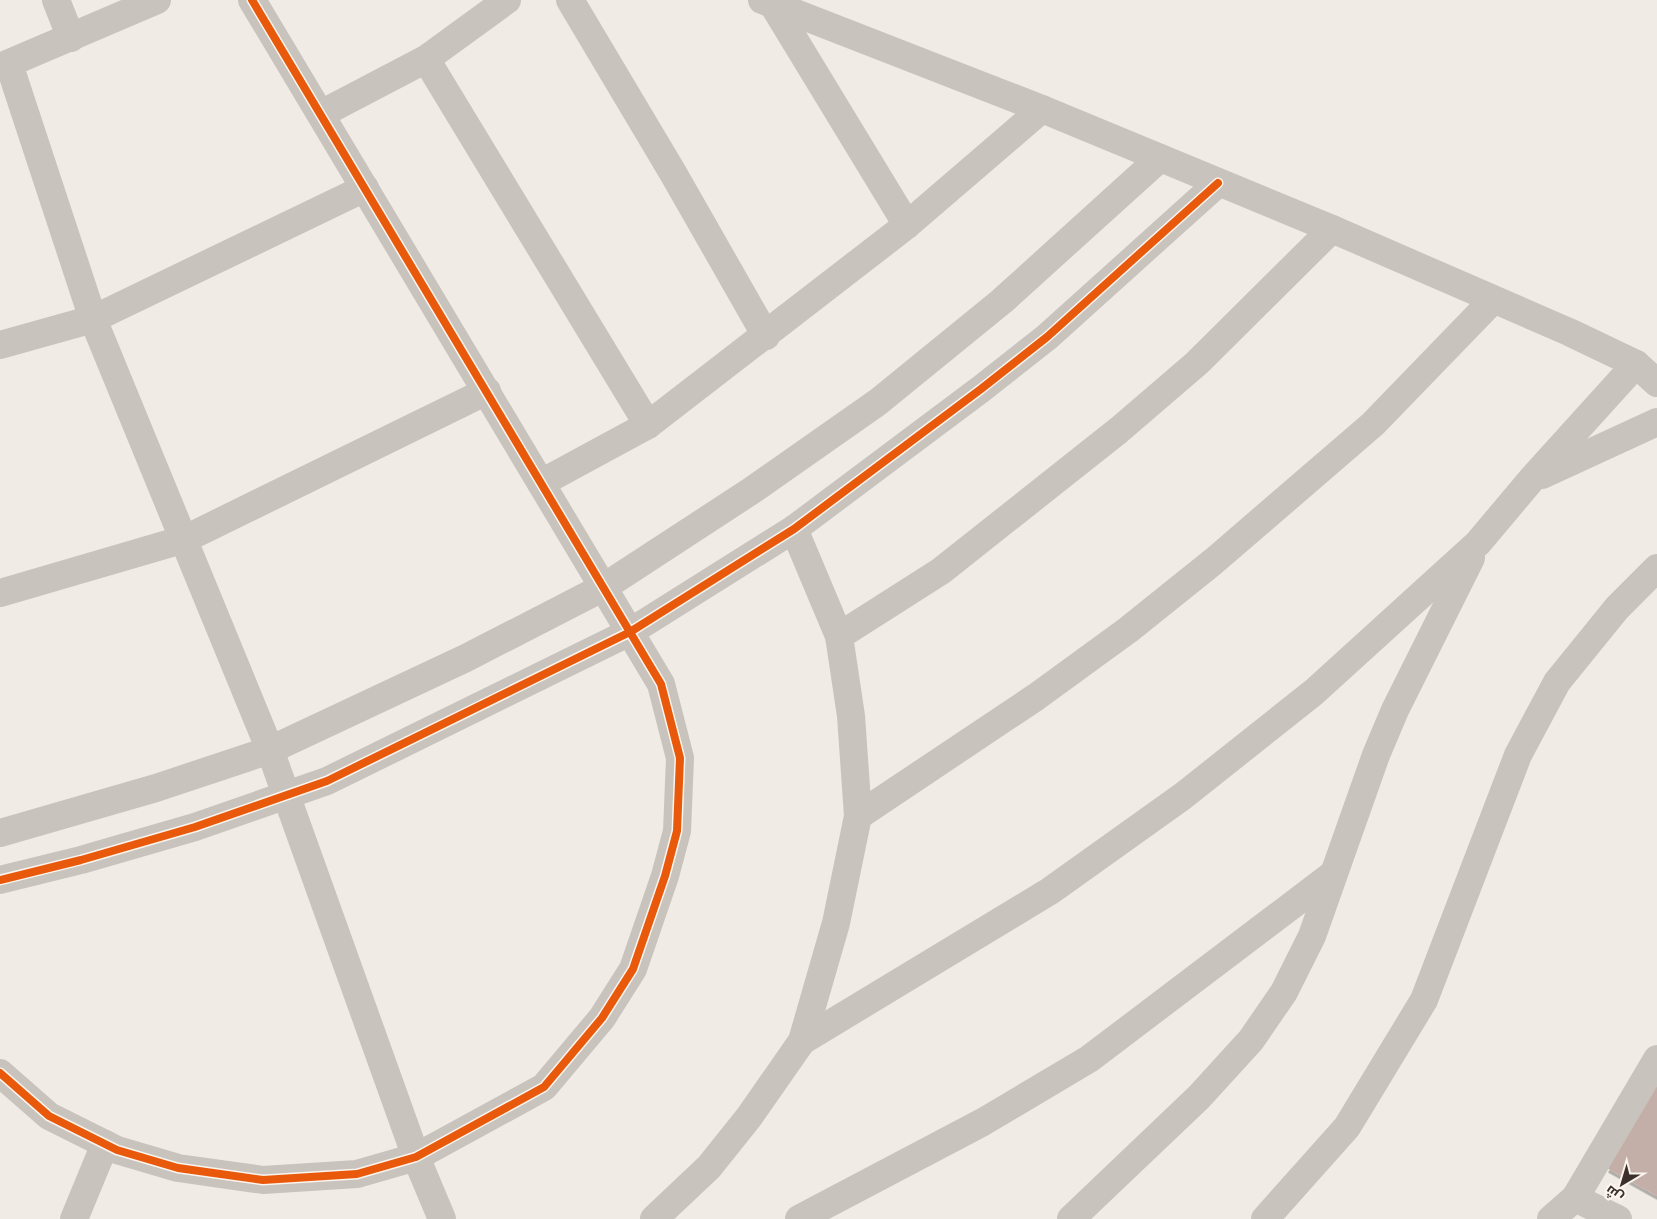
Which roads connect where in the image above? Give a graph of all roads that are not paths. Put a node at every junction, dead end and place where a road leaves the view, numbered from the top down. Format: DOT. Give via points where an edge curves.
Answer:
graph roads {
  1 [pos="56,0"];
  2 [pos="157,0"];
  3 [pos="252,0"];
  4 [pos="506,0"];
  5 [pos="570,0"];
  6 [pos="767,1"];
  7 [pos="71,38"];
  8 [pos="426,59"];
  9 [pos="4,66"];
  10 [pos="1042,109"];
  11 [pos="321,114"];
  12 [pos="1160,158"];
  13 [pos="1218,183"];
  14 [pos="365,188"];
  15 [pos="907,225"];
  16 [pos="1332,229"];
  17 [pos="1493,300"];
  18 [pos="93,319"];
  19 [pos="766,336"];
  20 [pos="0,345"];
  21 [pos="1636,364"];
  22 [pos="1657,383"];
  23 [pos="486,391"];
  24 [pos="1657,422"];
  25 [pos="648,425"];
  26 [pos="1532,480"];
  27 [pos="541,483"];
  28 [pos="794,529"];
  29 [pos="185,539"];
  30 [pos="1478,544"];
  31 [pos="1657,568"];
  32 [pos="604,587"];
  33 [pos="0,593"];
  34 [pos="630,632"];
  35 [pos="839,636"];
  36 [pos="270,750"];
  37 [pos="288,794"];
  38 [pos="858,816"];
  39 [pos="0,833"];
  40 [pos="1332,875"];
  41 [pos="0,880"];
  42 [pos="802,1041"];
  43 [pos="1657,1059"];
  44 [pos="0,1073"];
  45 [pos="105,1144"];
  46 [pos="416,1157"];
  47 [pos="1575,1198"];
  48 [pos="74,1219"];
  49 [pos="442,1219"];
  50 [pos="654,1219"];
  51 [pos="799,1219"];
  52 [pos="1071,1219"];
  53 [pos="1265,1219"];
  54 [pos="1551,1219"];
  55 [pos="1618,1219"];
  1 -- 7 [label="street"];
  2 -- 7 [label="street"];
  3 -- 11 [label="street"];
  4 -- 8 [label="street"];
  5 -- 19 [label="street"];
  6 -- 10 [label="street"];
  6 -- 15 [label="street"];
  7 -- 9 [label="street"];
  8 -- 11 [label="street"];
  8 -- 25 [label="street"];
  9 -- 18 [label="street"];
  10 -- 12 [label="street"];
  10 -- 15 [label="street"];
  11 -- 14 [label="street"];
  12 -- 13 [label="street"];
  12 -- 32 [label="street" via="1002,301 878,402 752,491"];
  13 -- 16 [label="street"];
  13 -- 28 [label="street" via="1047,337"];
  14 -- 18 [label="street"];
  14 -- 23 [label="street"];
  15 -- 19 [label="street"];
  16 -- 17 [label="street"];
  16 -- 35 [label="street" via="1197,363 1118,430 941,571"];
  17 -- 21 [label="street"];
  17 -- 38 [label="street" via="1373,424 1214,561 1128,630 1036,697"];
  18 -- 20 [label="street"];
  18 -- 29 [label="street"];
  19 -- 25 [label="street"];
  21 -- 22 [label="street"];
  21 -- 26 [label="street"];
  23 -- 27 [label="street"];
  23 -- 29 [label="street"];
  24 -- 26 [label="street"];
  25 -- 27 [label="street"];
  26 -- 30 [label="street"];
  27 -- 32 [label="street"];
  28 -- 34 [label="street"];
  28 -- 35 [label="street"];
  29 -- 33 [label="street"];
  29 -- 36 [label="street"];
  30 -- 40 [label="street" via="1395,710"];
  30 -- 42 [label="street" via="1314,692 1183,796 1050,891"];
  31 -- 53 [label="street" via="1617,608 1557,682 1518,755 1424,1000 1347,1127"];
  32 -- 34 [label="street"];
  32 -- 36 [label="street" via="466,658"];
  34 -- 37 [label="street" via="327,781"];
  34 -- 46 [label="street" via="661,684 680,758 677,831 633,969 602,1018 544,1087"];
  35 -- 38 [label="street" via="851,716"];
  36 -- 37 [label="street"];
  36 -- 39 [label="street" via="156,788"];
  37 -- 41 [label="street" via="176,832"];
  37 -- 46 [label="street"];
  38 -- 42 [label="street" via="836,923"];
  40 -- 51 [label="street" via="1089,1059 984,1122"];
  40 -- 52 [label="street" via="1308,944 1284,992 1251,1040 1199,1097"];
  42 -- 50 [label="street" via="709,1167"];
  43 -- 47 [label="street"];
  44 -- 45 [label="street" via="49,1116"];
  45 -- 46 [label="street" via="178,1168 264,1180 357,1174"];
  45 -- 48 [label="street"];
  46 -- 49 [label="street"];
  47 -- 54 [label="street"];
  47 -- 55 [label="street"];
}
